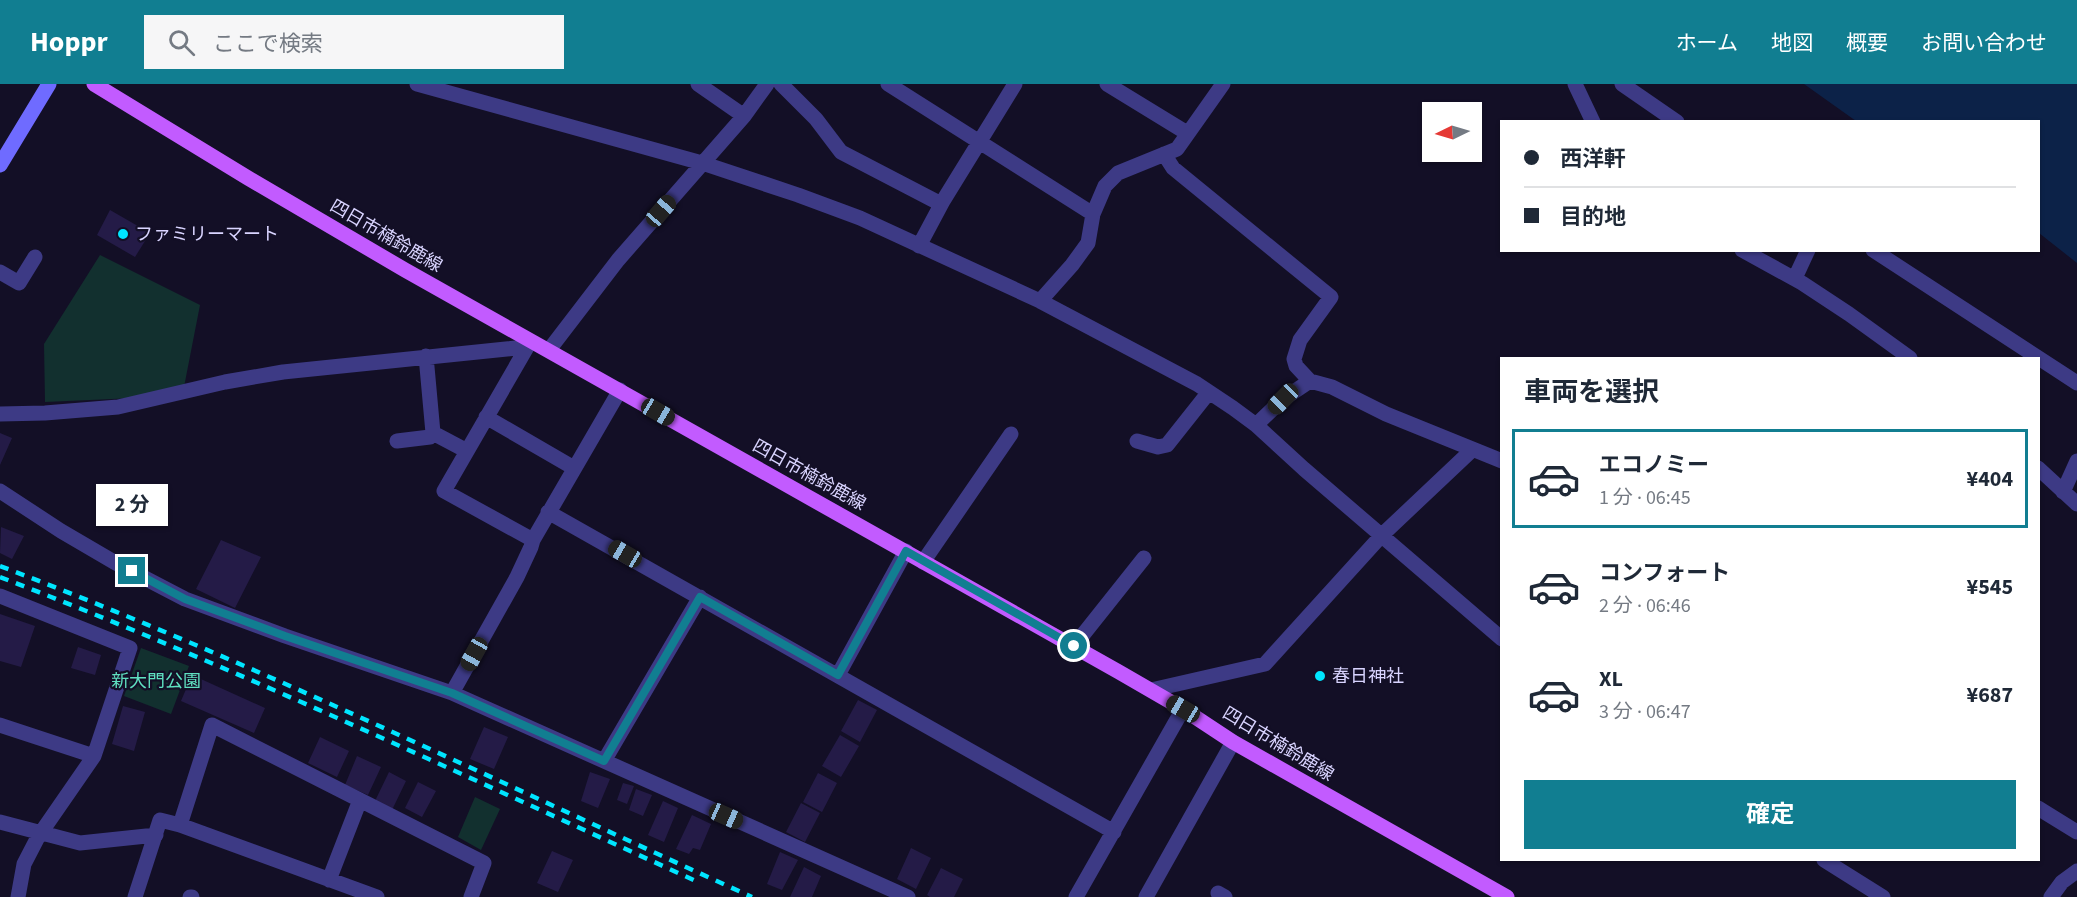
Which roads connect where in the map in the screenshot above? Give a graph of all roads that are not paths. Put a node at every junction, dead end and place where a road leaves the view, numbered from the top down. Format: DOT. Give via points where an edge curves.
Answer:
graph roads {
  1 [pos="49,84"];
  2 [pos="94,84"];
  3 [pos="417,84"];
  4 [pos="698,84"];
  5 [pos="767,84"];
  6 [pos="781,84"];
  7 [pos="888,84"];
  8 [pos="1015,84"];
  9 [pos="1107,84"];
  10 [pos="1575,84"];
  11 [pos="1622,84"];
  12 [pos="1217,86"];
  13 [pos="744,116"];
  14 [pos="1592,120"];
  15 [pos="1674,120"];
  16 [pos="1187,133"];
  17 [pos="979,142"];
  18 [pos="1164,154"];
  19 [pos="702,164"];
  20 [pos="0,165"];
  21 [pos="941,204"];
  22 [pos="1093,214"];
  23 [pos="919,246"];
  24 [pos="1747,252"];
  25 [pos="1807,252"];
  26 [pos="1876,252"];
  27 [pos="35,257"];
  28 [pos="0,272"];
  29 [pos="1795,278"];
  30 [pos="1040,301"];
  31 [pos="528,345"];
  32 [pos="549,350"];
  33 [pos="426,356"];
  34 [pos="1909,357"];
  35 [pos="2036,357"];
  36 [pos="2040,360"];
  37 [pos="1310,381"];
  38 [pos="2077,384"];
  39 [pos="620,390"];
  40 [pos="1209,392"];
  41 [pos="0,414"];
  42 [pos="486,417"];
  43 [pos="1256,425"];
  44 [pos="433,433"];
  45 [pos="1011,435"];
  46 [pos="397,441"];
  47 [pos="1137,441"];
  48 [pos="1472,450"];
  49 [pos="467,451"];
  50 [pos="1500,460"];
  51 [pos="2077,461"];
  52 [pos="574,468"];
  53 [pos="2040,470"];
  54 [pos="0,491"];
  55 [pos="2063,492"];
  56 [pos="2077,504"];
  57 [pos="548,512"];
  58 [pos="1382,535"];
  59 [pos="533,540"];
  60 [pos="906,551"];
  61 [pos="1144,558"];
  62 [pos="923,562"];
  63 [pos="0,596"];
  64 [pos="700,597"];
  65 [pos="1500,637"];
  66 [pos="1074,646"];
  67 [pos="838,675"];
  68 [pos="1151,690"];
  69 [pos="452,693"];
  70 [pos="1183,709"];
  71 [pos="0,725"];
  72 [pos="1233,742"];
  73 [pos="94,756"];
  74 [pos="604,761"];
  75 [pos="360,800"];
  76 [pos="2040,809"];
  77 [pos="0,822"];
  78 [pos="180,825"];
  79 [pos="41,832"];
  80 [pos="1114,832"];
  81 [pos="2077,832"];
  82 [pos="156,835"];
  83 [pos="1826,861"];
  84 [pos="2077,871"];
  85 [pos="329,880"];
  86 [pos="18,897"];
  87 [pos="135,897"];
  88 [pos="377,897"];
  89 [pos="471,897"];
  90 [pos="908,897"];
  91 [pos="1076,897"];
  92 [pos="1146,897"];
  93 [pos="1507,897"];
  94 [pos="1883,897"];
  95 [pos="2051,897"];
  1 -- 20 [label="main road"];
  2 -- 31 [label="main road, 四日市楠鈴鹿線"];
  3 -- 19 [label="street"];
  4 -- 13 [label="street"];
  5 -- 13 [label="street"];
  6 -- 21 [label="street" via="816,119 841,152"];
  7 -- 17 [label="street"];
  8 -- 17 [label="street"];
  9 -- 16 [label="street"];
  10 -- 14 [label="street"];
  11 -- 15 [label="street"];
  12 -- 16 [label="street"];
  13 -- 19 [label="street"];
  16 -- 18 [label="street" via="1177,149"];
  17 -- 21 [label="street"];
  17 -- 22 [label="street"];
  18 -- 22 [label="street" via="1118,173 1105,186"];
  18 -- 37 [label="street" via="1173,168 1331,297 1300,340 1294,359"];
  19 -- 23 [label="street" via="860,218"];
  19 -- 32 [label="street" via="618,260"];
  21 -- 23 [label="street"];
  22 -- 30 [label="street" via="1088,243"];
  23 -- 30 [label="street"];
  24 -- 29 [label="street"];
  25 -- 29 [label="street"];
  26 -- 35 [label="street"];
  27 -- 28 [label="street" via="19,283"];
  29 -- 34 [label="street"];
  30 -- 40 [label="street"];
  31 -- 32 [label="main road, 四日市楠鈴鹿線"];
  31 -- 33 [label="street"];
  31 -- 42 [label="street"];
  32 -- 39 [label="main road, 四日市楠鈴鹿線"];
  33 -- 41 [label="street" via="283,372 118,407"];
  33 -- 44 [label="street"];
  36 -- 38 [label="street"];
  37 -- 43 [label="street" via="1283,399"];
  37 -- 48 [label="street" via="1332,387"];
  39 -- 52 [label="street"];
  39 -- 60 [label="main road, 四日市楠鈴鹿線"];
  40 -- 43 [label="street"];
  40 -- 47 [label="street" via="1167,445 1158,447"];
  42 -- 49 [label="street"];
  42 -- 52 [label="street"];
  43 -- 58 [label="street"];
  44 -- 46 [label="street" via="430,437"];
  44 -- 49 [label="street"];
  45 -- 62 [label="street"];
  48 -- 50 [label="street"];
  48 -- 58 [label="street"];
  49 -- 59 [label="street" via="444,491"];
  51 -- 55 [label="street"];
  52 -- 57 [label="street"];
  53 -- 55 [label="street"];
  54 -- 69 [label="street" via="114,562 185,599"];
  55 -- 56 [label="street"];
  57 -- 59 [label="street"];
  57 -- 64 [label="street"];
  58 -- 65 [label="street"];
  58 -- 68 [label="street" via="1265,664"];
  59 -- 69 [label="street" via="517,577"];
  60 -- 62 [label="main road, 四日市楠鈴鹿線"];
  60 -- 67 [label="street"];
  61 -- 66 [label="street"];
  62 -- 66 [label="main road, 四日市楠鈴鹿線"];
  63 -- 73 [label="street" via="130,648"];
  64 -- 67 [label="street"];
  64 -- 74 [label="street"];
  66 -- 68 [label="main road, 四日市楠鈴鹿線"];
  67 -- 80 [label="street"];
  68 -- 70 [label="main road, 四日市楠鈴鹿線"];
  69 -- 74 [label="street"];
  70 -- 72 [label="main road, 四日市楠鈴鹿線"];
  70 -- 80 [label="street"];
  71 -- 73 [label="street"];
  72 -- 92 [label="street"];
  72 -- 93 [label="main road, 四日市楠鈴鹿線"];
  73 -- 79 [label="street"];
  74 -- 90 [label="street"];
  75 -- 78 [label="street" via="212,725"];
  75 -- 85 [label="street"];
  75 -- 89 [label="street" via="484,862"];
  76 -- 81 [label="street"];
  77 -- 79 [label="street"];
  78 -- 82 [label="street" via="160,820"];
  78 -- 85 [label="street"];
  79 -- 82 [label="street" via="80,843"];
  79 -- 86 [label="street" via="24,864"];
  80 -- 91 [label="street"];
  82 -- 87 [label="street"];
  83 -- 94 [label="street"];
  84 -- 95 [label="street"];
  85 -- 88 [label="street"];
}
